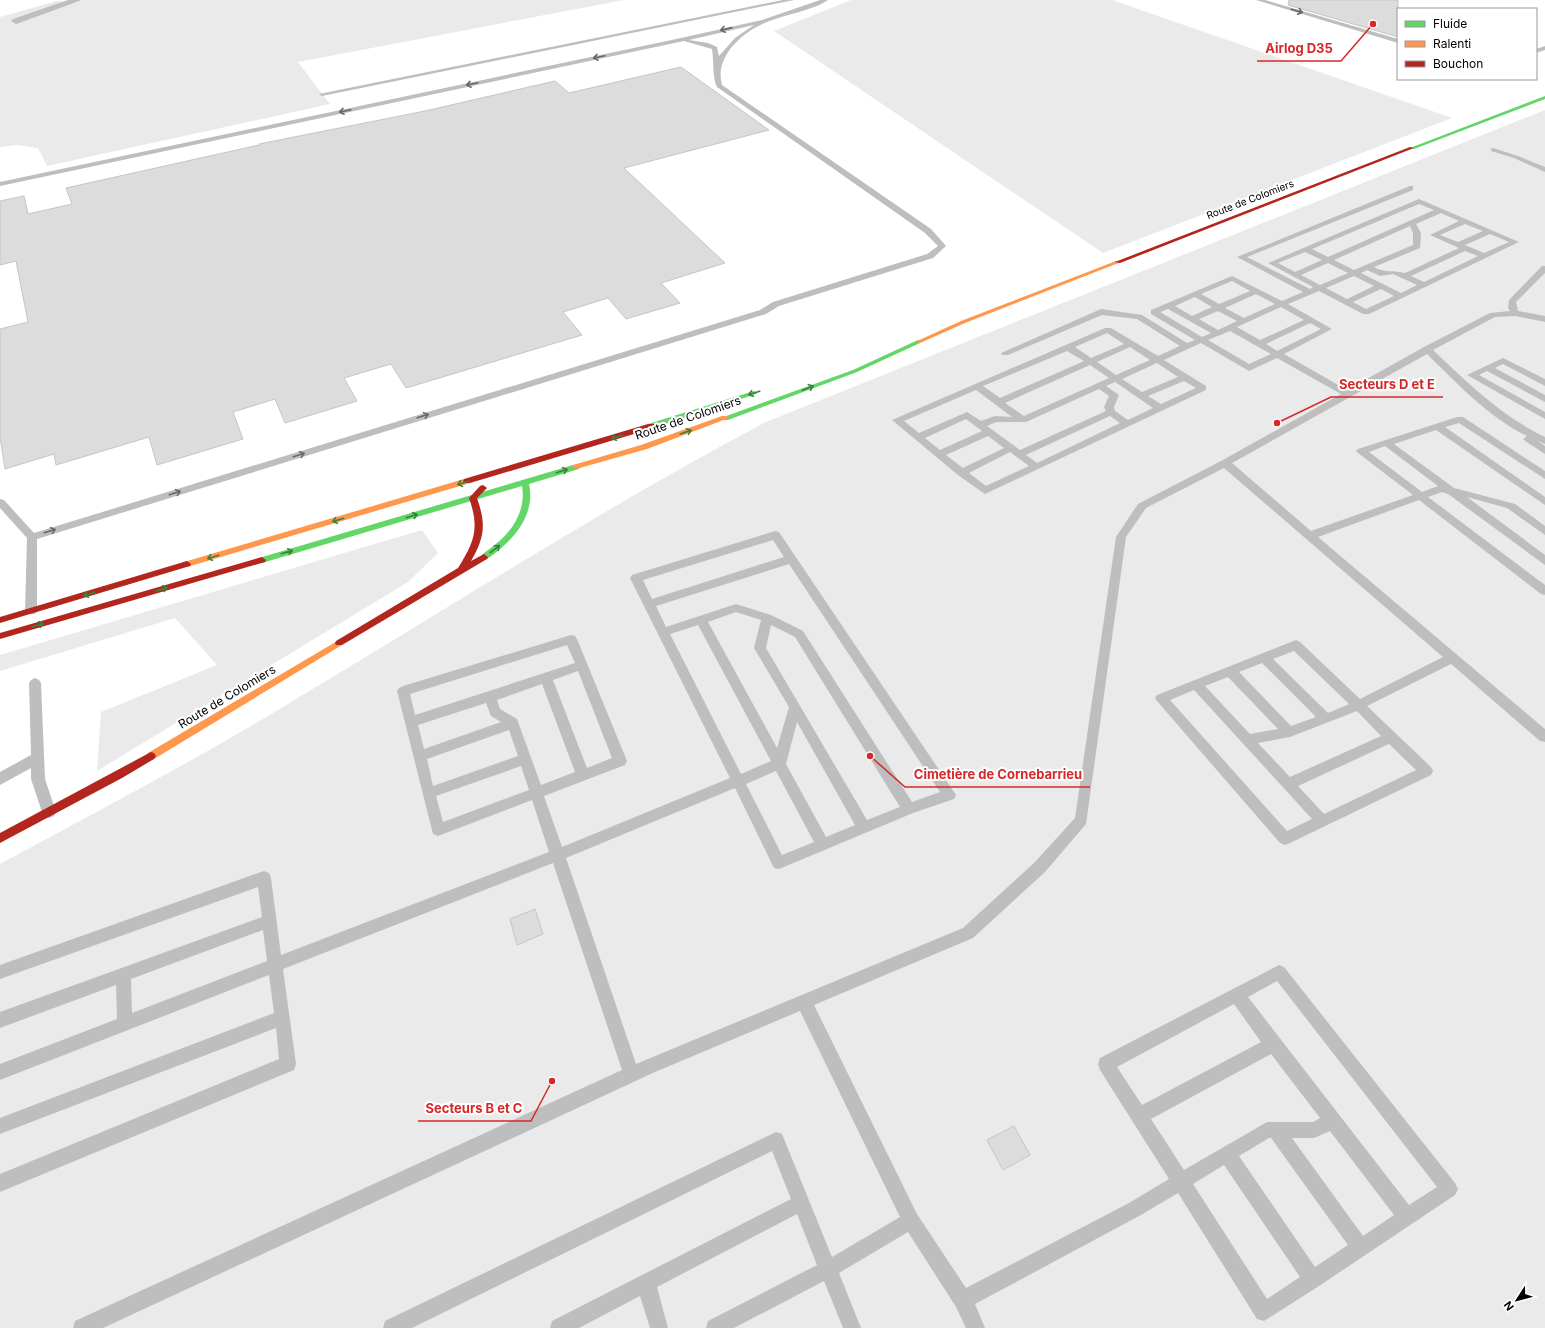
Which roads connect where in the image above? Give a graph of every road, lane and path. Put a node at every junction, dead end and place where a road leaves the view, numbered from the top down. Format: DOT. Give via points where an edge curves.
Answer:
graph roads {
  1 [pos="77,0"];
  2 [pos="791,0"];
  3 [pos="825,0"];
  4 [pos="1259,0"];
  5 [pos="16,21"];
  6 [pos="764,21"];
  7 [pos="681,40"];
  8 [pos="1397,41"];
  9 [pos="717,64"];
  10 [pos="322,94"];
  11 [pos="1545,97"];
  12 [pos="1494,150"];
  13 [pos="1545,170"];
  14 [pos="0,184"];
  15 [pos="1410,188"];
  16 [pos="1441,210"];
  17 [pos="1465,220"];
  18 [pos="1412,223"];
  19 [pos="1490,231"];
  20 [pos="1391,232"];
  21 [pos="1417,233"];
  22 [pos="1434,234"];
  23 [pos="1462,246"];
  24 [pos="1306,249"];
  25 [pos="1484,256"];
  26 [pos="1328,260"];
  27 [pos="1367,267"];
  28 [pos="1545,268"];
  29 [pos="1354,273"];
  30 [pos="1294,274"];
  31 [pos="1405,276"];
  32 [pos="1424,285"];
  33 [pos="1381,286"];
  34 [pos="1319,288"];
  35 [pos="1256,291"];
  36 [pos="1309,292"];
  37 [pos="1195,294"];
  38 [pos="1400,296"];
  39 [pos="1347,302"];
  40 [pos="1281,304"];
  41 [pos="1170,306"];
  42 [pos="1218,307"];
  43 [pos="1515,313"];
  44 [pos="1192,319"];
  45 [pos="1545,319"];
  46 [pos="1310,320"];
  47 [pos="1243,321"];
  48 [pos="963,322"];
  49 [pos="1230,327"];
  50 [pos="1217,333"];
  51 [pos="1202,340"];
  52 [pos="1131,344"];
  53 [pos="1259,344"];
  54 [pos="1068,347"];
  55 [pos="1187,347"];
  56 [pos="882,348"];
  57 [pos="1427,349"];
  58 [pos="1004,353"];
  59 [pos="1277,354"];
  60 [pos="1158,360"];
  61 [pos="1090,362"];
  62 [pos="1488,368"];
  63 [pos="1185,377"];
  64 [pos="1115,379"];
  65 [pos="1545,382"];
  66 [pos="977,386"];
  67 [pos="1100,386"];
  68 [pos="766,389"];
  69 [pos="1347,394"];
  70 [pos="1141,396"];
  71 [pos="1545,399"];
  72 [pos="999,402"];
  73 [pos="1160,408"];
  74 [pos="1111,412"];
  75 [pos="1545,416"];
  76 [pos="1023,420"];
  77 [pos="1127,424"];
  78 [pos="981,425"];
  79 [pos="1437,426"];
  80 [pos="989,432"];
  81 [pos="1528,434"];
  82 [pos="918,437"];
  83 [pos="1545,441"];
  84 [pos="1387,443"];
  85 [pos="1015,451"];
  86 [pos="1545,451"];
  87 [pos="940,454"];
  88 [pos="1225,463"];
  89 [pos="1036,467"];
  90 [pos="500,472"];
  91 [pos="962,473"];
  92 [pos="1545,476"];
  93 [pos="525,482"];
  94 [pos="1451,491"];
  95 [pos="1421,496"];
  96 [pos="474,498"];
  97 [pos="0,502"];
  98 [pos="1545,502"];
  99 [pos="1545,531"];
  100 [pos="1311,535"];
  101 [pos="32,537"];
  102 [pos="791,559"];
  103 [pos="1545,561"];
  104 [pos="462,570"];
  105 [pos="1545,591"];
  106 [pos="649,604"];
  107 [pos="31,610"];
  108 [pos="767,618"];
  109 [pos="0,620"];
  110 [pos="701,620"];
  111 [pos="663,632"];
  112 [pos="0,636"];
  113 [pos="1453,657"];
  114 [pos="1264,658"];
  115 [pos="582,666"];
  116 [pos="1230,671"];
  117 [pos="546,678"];
  118 [pos="35,683"];
  119 [pos="1196,684"];
  120 [pos="490,697"];
  121 [pos="1358,704"];
  122 [pos="795,707"];
  123 [pos="1325,718"];
  124 [pos="411,722"];
  125 [pos="514,723"];
  126 [pos="1289,732"];
  127 [pos="1391,737"];
  128 [pos="1545,737"];
  129 [pos="1249,740"];
  130 [pos="419,756"];
  131 [pos="37,758"];
  132 [pos="526,759"];
  133 [pos="779,764"];
  134 [pos="583,775"];
  135 [pos="0,778"];
  136 [pos="738,781"];
  137 [pos="1289,784"];
  138 [pos="537,792"];
  139 [pos="429,793"];
  140 [pos="909,809"];
  141 [pos="49,812"];
  142 [pos="1322,821"];
  143 [pos="864,828"];
  144 [pos="0,838"];
  145 [pos="823,845"];
  146 [pos="558,855"];
  147 [pos="270,921"];
  148 [pos="275,965"];
  149 [pos="0,972"];
  150 [pos="123,975"];
  151 [pos="1237,995"];
  152 [pos="804,1001"];
  153 [pos="282,1018"];
  154 [pos="0,1020"];
  155 [pos="125,1023"];
  156 [pos="1273,1044"];
  157 [pos="0,1072"];
  158 [pos="631,1074"];
  159 [pos="1140,1116"];
  160 [pos="1332,1120"];
  161 [pos="0,1126"];
  162 [pos="1276,1131"];
  163 [pos="1227,1154"];
  164 [pos="1181,1182"];
  165 [pos="0,1183"];
  166 [pos="801,1203"];
  167 [pos="1407,1217"];
  168 [pos="910,1220"];
  169 [pos="1361,1248"];
  170 [pos="828,1269"];
  171 [pos="1313,1280"];
  172 [pos="646,1283"];
  173 [pos="963,1300"];
  174 [pos="82,1328"];
  175 [pos="392,1328"];
  176 [pos="559,1328"];
  177 [pos="659,1328"];
  178 [pos="715,1328"];
  179 [pos="852,1328"];
  180 [pos="976,1328"];
  1 -- 5 [label="street"];
  2 -- 10 [label="lane"];
  3 -- 6 [label="lane"];
  4 -- 8 [label="lane, one-way"];
  6 -- 7 [label="lane, one-way"];
  6 -- 9 [label="lane" via="739,36"];
  7 -- 9 [label="lane" via="715,48"];
  7 -- 14 [label="lane, one-way"];
  101 -- 9 [label="lane, one-way" via="763,312 776,304 930,256 942,246 928,231 719,86 715,77"];
  11 -- 48 [label="main road, Route de Colomiers"];
  12 -- 13 [label="lane"];
  15 -- 36 [label="lane" via="1241,257"];
  16 -- 17 [label="lane"];
  16 -- 18 [label="lane"];
  16 -- 24 [label="lane" via="1419,201"];
  17 -- 19 [label="lane"];
  17 -- 22 [label="lane"];
  18 -- 20 [label="lane"];
  18 -- 21 [label="lane"];
  19 -- 23 [label="lane"];
  19 -- 25 [label="lane" via="1515,242"];
  20 -- 21 [label="lane"];
  20 -- 26 [label="lane"];
  21 -- 22 [label="lane"];
  21 -- 27 [label="lane" via="1417,246"];
  22 -- 23 [label="lane"];
  23 -- 25 [label="lane"];
  23 -- 31 [label="lane"];
  24 -- 26 [label="lane"];
  24 -- 30 [label="lane" via="1272,263"];
  25 -- 32 [label="lane"];
  26 -- 29 [label="lane"];
  26 -- 30 [label="lane"];
  27 -- 29 [label="lane"];
  27 -- 31 [label="lane" via="1380,274 1393,272"];
  28 -- 43 [label="lane" via="1512,302"];
  29 -- 33 [label="lane"];
  29 -- 34 [label="lane"];
  30 -- 34 [label="lane"];
  31 -- 32 [label="lane"];
  32 -- 38 [label="lane"];
  33 -- 38 [label="lane"];
  33 -- 39 [label="lane"];
  34 -- 36 [label="lane"];
  34 -- 39 [label="lane"];
  35 -- 37 [label="lane" via="1232,278"];
  35 -- 40 [label="lane"];
  35 -- 42 [label="lane"];
  36 -- 40 [label="lane"];
  37 -- 41 [label="lane"];
  37 -- 42 [label="lane"];
  38 -- 39 [label="lane" via="1366,312"];
  40 -- 46 [label="lane"];
  40 -- 47 [label="lane"];
  41 -- 44 [label="lane"];
  41 -- 51 [label="lane" via="1154,312"];
  42 -- 44 [label="lane"];
  42 -- 47 [label="lane"];
  43 -- 45 [label="lane"];
  43 -- 57 [label="lane" via="1494,315"];
  44 -- 50 [label="lane"];
  46 -- 53 [label="lane"];
  46 -- 59 [label="lane" via="1328,329"];
  47 -- 49 [label="lane"];
  48 -- 56 [label="main road, Route de Colomiers"];
  93 -- 48 [label="main road, Route de Colomiers, one-way" via="644,447 774,401 855,371"];
  49 -- 50 [label="lane"];
  49 -- 53 [label="lane"];
  50 -- 51 [label="lane"];
  51 -- 55 [label="lane"];
  51 -- 59 [label="lane" via="1249,368"];
  52 -- 54 [label="lane" via="1108,330"];
  52 -- 60 [label="lane"];
  52 -- 61 [label="lane"];
  53 -- 59 [label="lane"];
  54 -- 61 [label="lane"];
  54 -- 66 [label="lane"];
  55 -- 58 [label="lane" via="1139,317 1101,312"];
  55 -- 60 [label="lane"];
  57 -- 69 [label="lane"];
  57 -- 81 [label="lane" via="1492,409"];
  59 -- 69 [label="lane"];
  60 -- 63 [label="lane"];
  60 -- 64 [label="lane"];
  61 -- 64 [label="lane"];
  61 -- 72 [label="lane"];
  62 -- 65 [label="lane" via="1503,361"];
  62 -- 71 [label="lane"];
  62 -- 75 [label="lane" via="1472,375"];
  63 -- 70 [label="lane"];
  63 -- 73 [label="lane" via="1203,388"];
  64 -- 67 [label="lane"];
  64 -- 70 [label="lane"];
  66 -- 72 [label="lane"];
  66 -- 82 [label="lane" via="897,420"];
  67 -- 74 [label="lane" via="1114,395 1109,407"];
  67 -- 76 [label="lane"];
  68 -- 90 [label="main road, Route de Colomiers, one-way"];
  69 -- 88 [label="lane"];
  70 -- 73 [label="lane"];
  72 -- 76 [label="lane"];
  73 -- 77 [label="lane"];
  74 -- 77 [label="lane"];
  74 -- 85 [label="lane"];
  76 -- 78 [label="lane" via="995,419"];
  77 -- 89 [label="lane"];
  78 -- 80 [label="lane"];
  78 -- 82 [label="lane" via="967,416"];
  79 -- 84 [label="lane"];
  79 -- 92 [label="lane" via="1460,419"];
  79 -- 98 [label="lane"];
  80 -- 85 [label="lane"];
  80 -- 87 [label="lane"];
  81 -- 83 [label="lane"];
  81 -- 86 [label="lane" via="1526,438"];
  82 -- 87 [label="lane"];
  84 -- 94 [label="lane"];
  84 -- 95 [label="lane" via="1361,451"];
  85 -- 89 [label="lane"];
  85 -- 91 [label="lane"];
  87 -- 91 [label="lane"];
  88 -- 100 [label="lane"];
  88 -- 152 [label="lane" via="1142,506 1121,537 1081,820 1040,868 968,933"];
  89 -- 91 [label="lane" via="984,491"];
  90 -- 93 [label="main road"];
  90 -- 96 [label="main road"];
  90 -- 107 [label="main road, Route de Colomiers, one-way"];
  93 -- 96 [label="main road"];
  104 -- 93 [label="main road, Route de Colomiers, one-way" via="496,550 516,529 526,503 528,487"];
  94 -- 95 [label="lane" via="1441,489"];
  94 -- 99 [label="lane" via="1511,506"];
  94 -- 103 [label="lane"];
  95 -- 100 [label="lane"];
  95 -- 105 [label="lane"];
  96 -- 104 [label="main road, Route de Colomiers" via="480,511 482,528 476,546"];
  112 -- 96 [label="main road, one-way"];
  97 -- 101 [label="lane"];
  100 -- 113 [label="lane"];
  101 -- 107 [label="lane"];
  102 -- 106 [label="lane"];
  102 -- 106 [label="lane" via="775,535 636,578"];
  102 -- 140 [label="lane" via="949,795"];
  104 -- 141 [label="main road, Route de Colomiers" via="119,775"];
  106 -- 111 [label="lane"];
  107 -- 109 [label="main road, Route de Colomiers"];
  108 -- 110 [label="lane" via="736,608"];
  108 -- 122 [label="lane" via="760,648"];
  108 -- 140 [label="lane" via="799,634"];
  110 -- 111 [label="lane"];
  110 -- 133 [label="lane"];
  111 -- 136 [label="lane"];
  113 -- 121 [label="lane"];
  113 -- 128 [label="lane"];
  114 -- 116 [label="lane"];
  114 -- 121 [label="lane" via="1296,645"];
  114 -- 123 [label="lane"];
  115 -- 117 [label="lane"];
  115 -- 124 [label="lane" via="571,639 403,691"];
  115 -- 134 [label="lane" via="620,761"];
  116 -- 119 [label="lane"];
  116 -- 126 [label="lane"];
  117 -- 120 [label="lane"];
  117 -- 134 [label="lane"];
  118 -- 131 [label="lane"];
  119 -- 129 [label="lane"];
  119 -- 142 [label="lane" via="1161,698 1285,838"];
  120 -- 124 [label="lane"];
  120 -- 125 [label="lane" via="495,712"];
  121 -- 123 [label="lane"];
  121 -- 127 [label="lane"];
  122 -- 133 [label="lane"];
  122 -- 143 [label="lane"];
  123 -- 126 [label="lane"];
  124 -- 130 [label="lane"];
  125 -- 130 [label="lane"];
  125 -- 132 [label="lane"];
  126 -- 129 [label="lane" via="1262,735"];
  127 -- 137 [label="lane"];
  127 -- 142 [label="lane" via="1426,771"];
  129 -- 137 [label="lane"];
  130 -- 139 [label="lane"];
  131 -- 135 [label="lane"];
  131 -- 141 [label="lane" via="38,779"];
  132 -- 138 [label="lane"];
  132 -- 139 [label="lane"];
  133 -- 136 [label="lane"];
  133 -- 145 [label="lane"];
  134 -- 138 [label="lane"];
  136 -- 145 [label="lane" via="779,863"];
  136 -- 146 [label="lane"];
  137 -- 142 [label="lane"];
  138 -- 139 [label="lane" via="438,830"];
  138 -- 146 [label="lane"];
  140 -- 143 [label="lane"];
  141 -- 144 [label="main road, Route de Colomiers"];
  143 -- 145 [label="lane"];
  146 -- 148 [label="lane"];
  146 -- 158 [label="lane"];
  147 -- 148 [label="lane"];
  147 -- 149 [label="lane" via="264,878"];
  147 -- 150 [label="lane"];
  148 -- 153 [label="lane"];
  148 -- 155 [label="lane"];
  150 -- 154 [label="lane"];
  150 -- 155 [label="lane"];
  151 -- 156 [label="lane"];
  151 -- 159 [label="lane" via="1106,1064"];
  151 -- 167 [label="lane" via="1279,972 1449,1189"];
  152 -- 158 [label="lane"];
  152 -- 168 [label="lane"];
  153 -- 161 [label="lane"];
  153 -- 165 [label="lane" via="288,1064"];
  155 -- 157 [label="lane"];
  156 -- 159 [label="lane"];
  156 -- 160 [label="lane"];
  158 -- 174 [label="lane"];
  159 -- 164 [label="lane"];
  160 -- 162 [label="lane" via="1314,1130"];
  160 -- 167 [label="lane"];
  162 -- 163 [label="lane" via="1267,1130"];
  162 -- 169 [label="lane"];
  163 -- 164 [label="lane"];
  163 -- 171 [label="lane"];
  164 -- 171 [label="lane" via="1264,1312"];
  164 -- 173 [label="lane"];
  166 -- 170 [label="lane"];
  166 -- 172 [label="lane"];
  166 -- 175 [label="lane" via="776,1140"];
  167 -- 169 [label="lane"];
  168 -- 170 [label="lane"];
  168 -- 173 [label="lane"];
  169 -- 171 [label="lane"];
  170 -- 178 [label="lane"];
  170 -- 179 [label="lane"];
  172 -- 176 [label="lane"];
  172 -- 177 [label="lane"];
  173 -- 180 [label="lane"];
}
